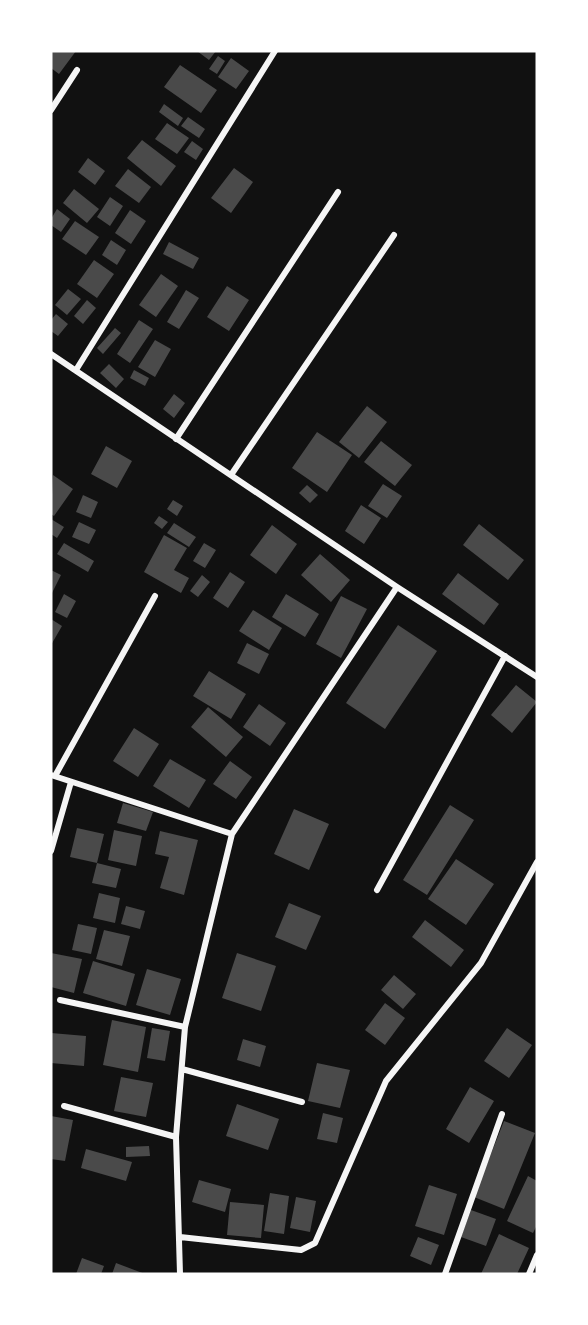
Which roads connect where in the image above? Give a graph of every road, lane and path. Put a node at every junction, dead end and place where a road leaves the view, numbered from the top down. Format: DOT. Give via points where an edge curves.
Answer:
graph roads {
  1 [pos="275,51"];
  2 [pos="77,70"];
  3 [pos="51,110"];
  4 [pos="338,192"];
  5 [pos="394,236"];
  6 [pos="51,354"];
  7 [pos="76,370"];
  8 [pos="176,438"];
  9 [pos="231,475"];
  10 [pos="397,587"];
  11 [pos="155,596"];
  12 [pos="505,656"];
  13 [pos="537,677"];
  14 [pos="53,776"];
  15 [pos="71,782"];
  16 [pos="232,834"];
  17 [pos="51,851"];
  18 [pos="537,862"];
  19 [pos="377,890"];
  20 [pos="60,1000"];
  21 [pos="185,1026"];
  22 [pos="182,1069"];
  23 [pos="302,1102"];
  24 [pos="64,1106"];
  25 [pos="502,1113"];
  26 [pos="176,1137"];
  27 [pos="180,1237"];
  28 [pos="537,1256"];
  29 [pos="180,1274"];
  30 [pos="445,1274"];
  31 [pos="529,1274"];
  1 -- 7 [label="street"];
  2 -- 3 [label="street"];
  4 -- 8 [label="street"];
  5 -- 9 [label="street"];
  6 -- 7 [label="street"];
  7 -- 8 [label="street"];
  8 -- 9 [label="street"];
  9 -- 10 [label="street"];
  10 -- 12 [label="street"];
  10 -- 16 [label="street"];
  11 -- 14 [label="street"];
  12 -- 13 [label="street"];
  12 -- 19 [label="street"];
  14 -- 15 [label="street"];
  15 -- 16 [label="street"];
  15 -- 17 [label="street"];
  16 -- 21 [label="street"];
  18 -- 27 [label="street" via="481,963 386,1081 315,1243 301,1250"];
  20 -- 21 [label="street"];
  21 -- 22 [label="street"];
  22 -- 23 [label="street"];
  22 -- 26 [label="street"];
  24 -- 26 [label="street"];
  25 -- 30 [label="street"];
  26 -- 27 [label="street"];
  27 -- 29 [label="street"];
  28 -- 31 [label="street"];
}
